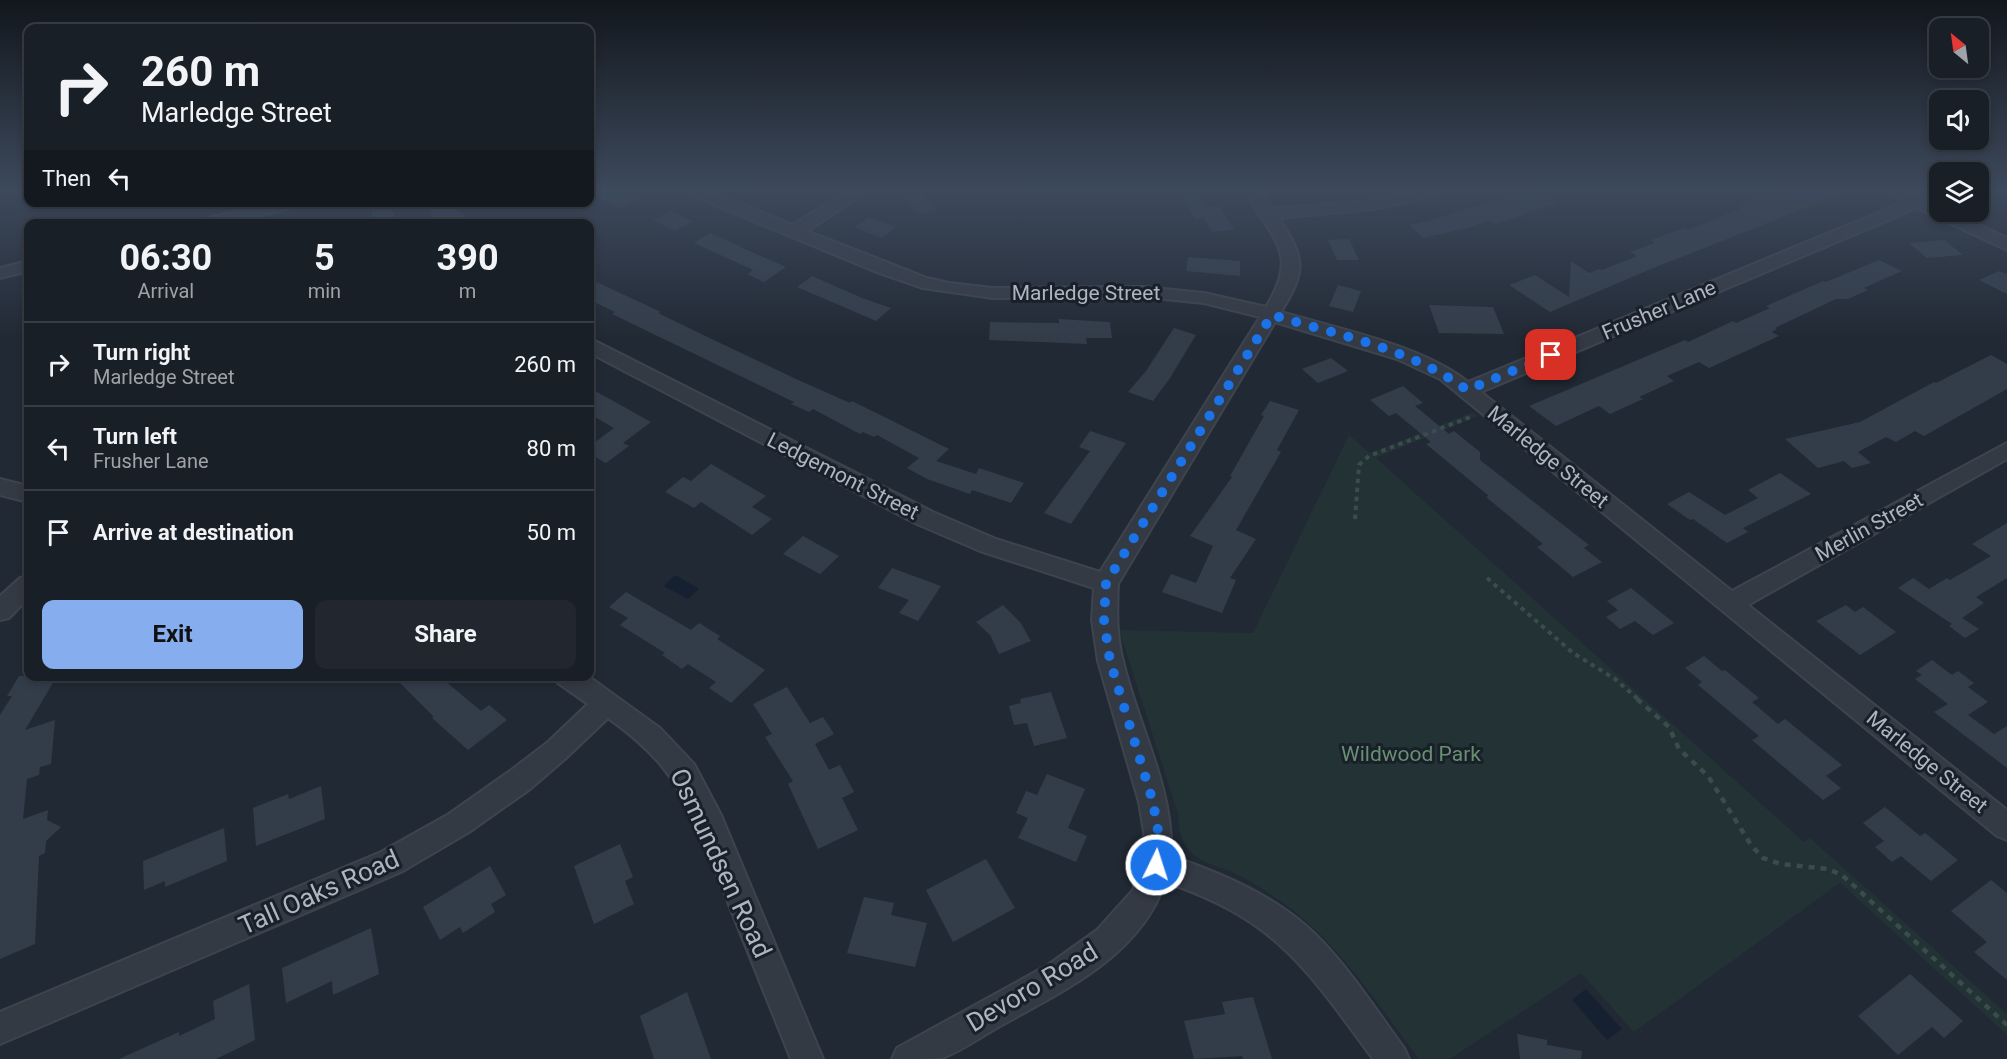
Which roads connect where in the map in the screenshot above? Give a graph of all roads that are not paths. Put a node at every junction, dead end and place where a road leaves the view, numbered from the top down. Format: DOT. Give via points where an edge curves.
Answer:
graph roads {
  1 [pos="818,240"];
  2 [pos="1285,240"];
  3 [pos="1824,240"];
  4 [pos="24,267"];
  5 [pos="0,273"];
  6 [pos="1272,315"];
  7 [pos="594,348"];
  8 [pos="1467,390"];
  9 [pos="2007,450"];
  10 [pos="0,487"];
  11 [pos="24,493"];
  12 [pos="1106,583"];
  13 [pos="24,588"];
  14 [pos="1731,603"];
  15 [pos="0,611"];
  16 [pos="574,681"];
  17 [pos="606,704"];
  18 [pos="2007,827"];
  19 [pos="1156,865"];
  20 [pos="0,1028"];
  21 [pos="807,1059"];
  22 [pos="908,1059"];
  23 [pos="1393,1059"];
  1 -- 6 [label="street, Marledge Street" via="923,283 949,288 1011,293 1184,295"];
  2 -- 6 [label="street" via="1292,269"];
  3 -- 8 [label="street, Frusher Lane"];
  4 -- 5 [label="street"];
  6 -- 8 [label="street, Marledge Street" via="1404,355 1447,375"];
  6 -- 12 [label="street"];
  7 -- 12 [label="street, Ledgemont Street" via="925,518 988,545"];
  8 -- 14 [label="street, Marledge Street"];
  9 -- 14 [label="street, Merlin Street"];
  10 -- 11 [label="street"];
  12 -- 19 [label="street, Devoro Road" via="1104,620 1110,661 1153,802 1158,831"];
  13 -- 15 [label="street"];
  14 -- 18 [label="street, Marledge Street"];
  16 -- 17 [label="street, Osmundsen Road"];
  17 -- 20 [label="street, Tall Oaks Road" via="520,780 459,823 391,862"];
  17 -- 21 [label="street, Osmundsen Road" via="658,743 690,781"];
  19 -- 22 [label="street, Devoro Road" via="1145,898 1108,941 1059,976"];
  19 -- 23 [label="street" via="1236,897 1303,944"];
}
